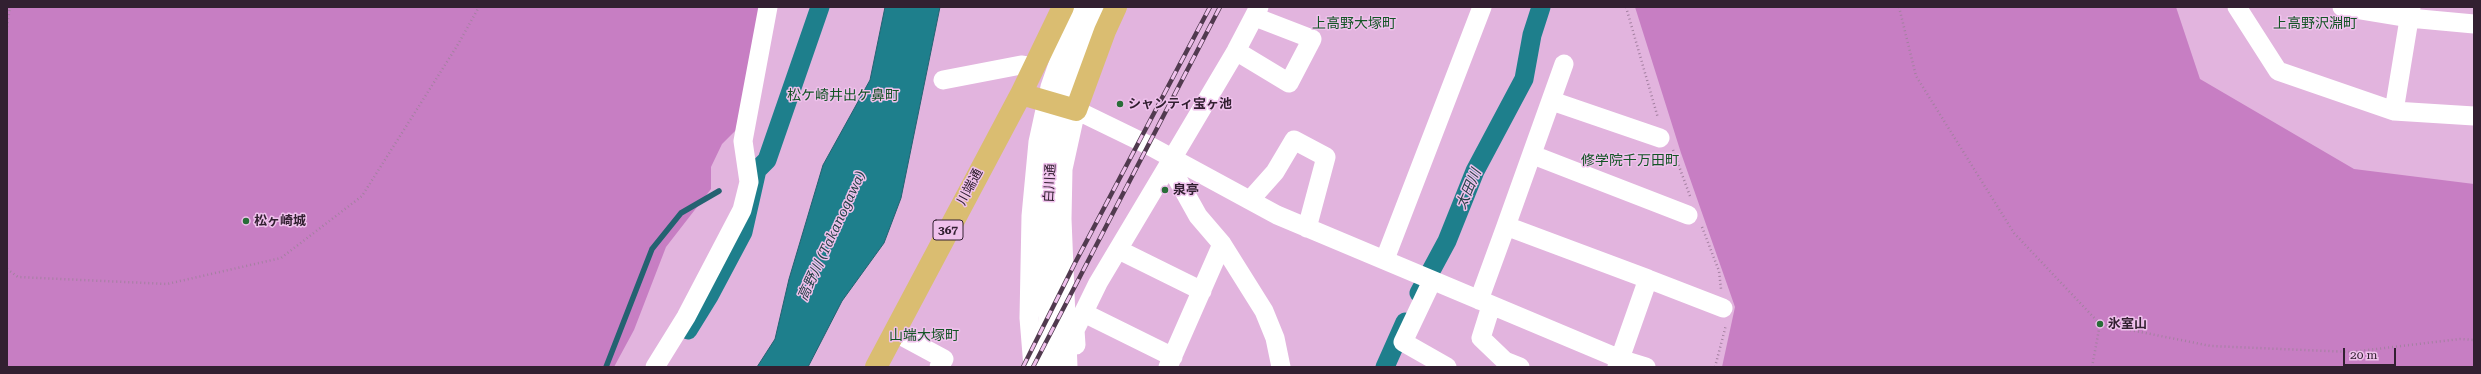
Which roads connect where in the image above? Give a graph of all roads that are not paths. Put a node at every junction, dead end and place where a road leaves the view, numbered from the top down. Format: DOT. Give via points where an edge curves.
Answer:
graph roads {
  1 [pos="768,7"];
  2 [pos="1064,7"];
  3 [pos="1081,7"];
  4 [pos="1098,7"];
  5 [pos="1116,7"];
  6 [pos="1482,7"];
  7 [pos="2236,7"];
  8 [pos="2342,7"];
  9 [pos="1257,12"];
  10 [pos="2410,12"];
  11 [pos="2474,24"];
  12 [pos="1078,32"];
  13 [pos="1236,51"];
  14 [pos="1564,64"];
  15 [pos="1034,67"];
  16 [pos="943,80"];
  17 [pos="1021,94"];
  18 [pos="1552,101"];
  19 [pos="1076,110"];
  20 [pos="2394,111"];
  21 [pos="2474,116"];
  22 [pos="1664,135"];
  23 [pos="1533,155"];
  24 [pos="1171,161"];
  25 [pos="1250,200"];
  26 [pos="1694,213"];
  27 [pos="1506,226"];
  28 [pos="1307,228"];
  29 [pos="1222,244"];
  30 [pos="1118,250"];
  31 [pos="1385,259"];
  32 [pos="1648,279"];
  33 [pos="1432,281"];
  34 [pos="1202,291"];
  35 [pos="1485,303"];
  36 [pos="1723,308"];
  37 [pos="1084,313"];
  38 [pos="894,332"];
  39 [pos="1170,362"];
  40 [pos="1618,363"];
  41 [pos="655,367"];
  42 [pos="876,367"];
  43 [pos="939,367"];
  44 [pos="1033,367"];
  45 [pos="1051,367"];
  46 [pos="1068,367"];
  47 [pos="1078,367"];
  48 [pos="1281,367"];
  49 [pos="1447,367"];
  50 [pos="1520,367"];
  51 [pos="1646,367"];
  1 -- 41 [label="street" via="743,141 748,178 742,210 686,317"];
  2 -- 15 [label="highway, 川端通 / 367"];
  3 -- 12 [label="street, 白川通"];
  4 -- 12 [label="street, 白川通"];
  5 -- 19 [label="highway"];
  6 -- 31 [label="street"];
  7 -- 20 [label="street" via="2278,71"];
  8 -- 10 [label="street"];
  9 -- 13 [label="street"];
  9 -- 13 [label="street" via="1312,39 1289,83"];
  10 -- 11 [label="street"];
  10 -- 20 [label="street"];
  12 -- 44 [label="street, 白川通" via="1050,87 1033,179 1029,318"];
  12 -- 45 [label="street, 白川通" via="1056,128 1051,166 1047,298"];
  13 -- 24 [label="street"];
  14 -- 18 [label="street"];
  15 -- 16 [label="street" via="1021,65"];
  15 -- 17 [label="highway, 川端通 / 367"];
  17 -- 19 [label="highway"];
  17 -- 38 [label="highway, 川端通 / 367"];
  18 -- 22 [label="street"];
  18 -- 23 [label="street"];
  19 -- 24 [label="street"];
  19 -- 46 [label="street" via="1063,169 1062,219"];
  20 -- 21 [label="street"];
  23 -- 26 [label="street"];
  23 -- 27 [label="street"];
  24 -- 25 [label="street"];
  24 -- 29 [label="street" via="1198,216"];
  24 -- 30 [label="street"];
  25 -- 28 [label="street"];
  25 -- 28 [label="street" via="1274,172 1294,140 1326,157"];
  27 -- 32 [label="street"];
  27 -- 35 [label="street"];
  28 -- 31 [label="street"];
  29 -- 34 [label="street"];
  29 -- 48 [label="street" via="1264,311 1275,338"];
  30 -- 34 [label="street"];
  30 -- 37 [label="street"];
  31 -- 33 [label="street"];
  32 -- 36 [label="street"];
  32 -- 40 [label="street"];
  33 -- 35 [label="street"];
  33 -- 49 [label="street" via="1403,342"];
  34 -- 39 [label="street"];
  35 -- 40 [label="street"];
  35 -- 50 [label="street" via="1481,338 1505,361"];
  37 -- 39 [label="street"];
  37 -- 47 [label="street" via="1075,330"];
  38 -- 42 [label="highway, 川端通 / 367"];
  38 -- 43 [label="street" via="944,359"];
  40 -- 51 [label="street"];
}
